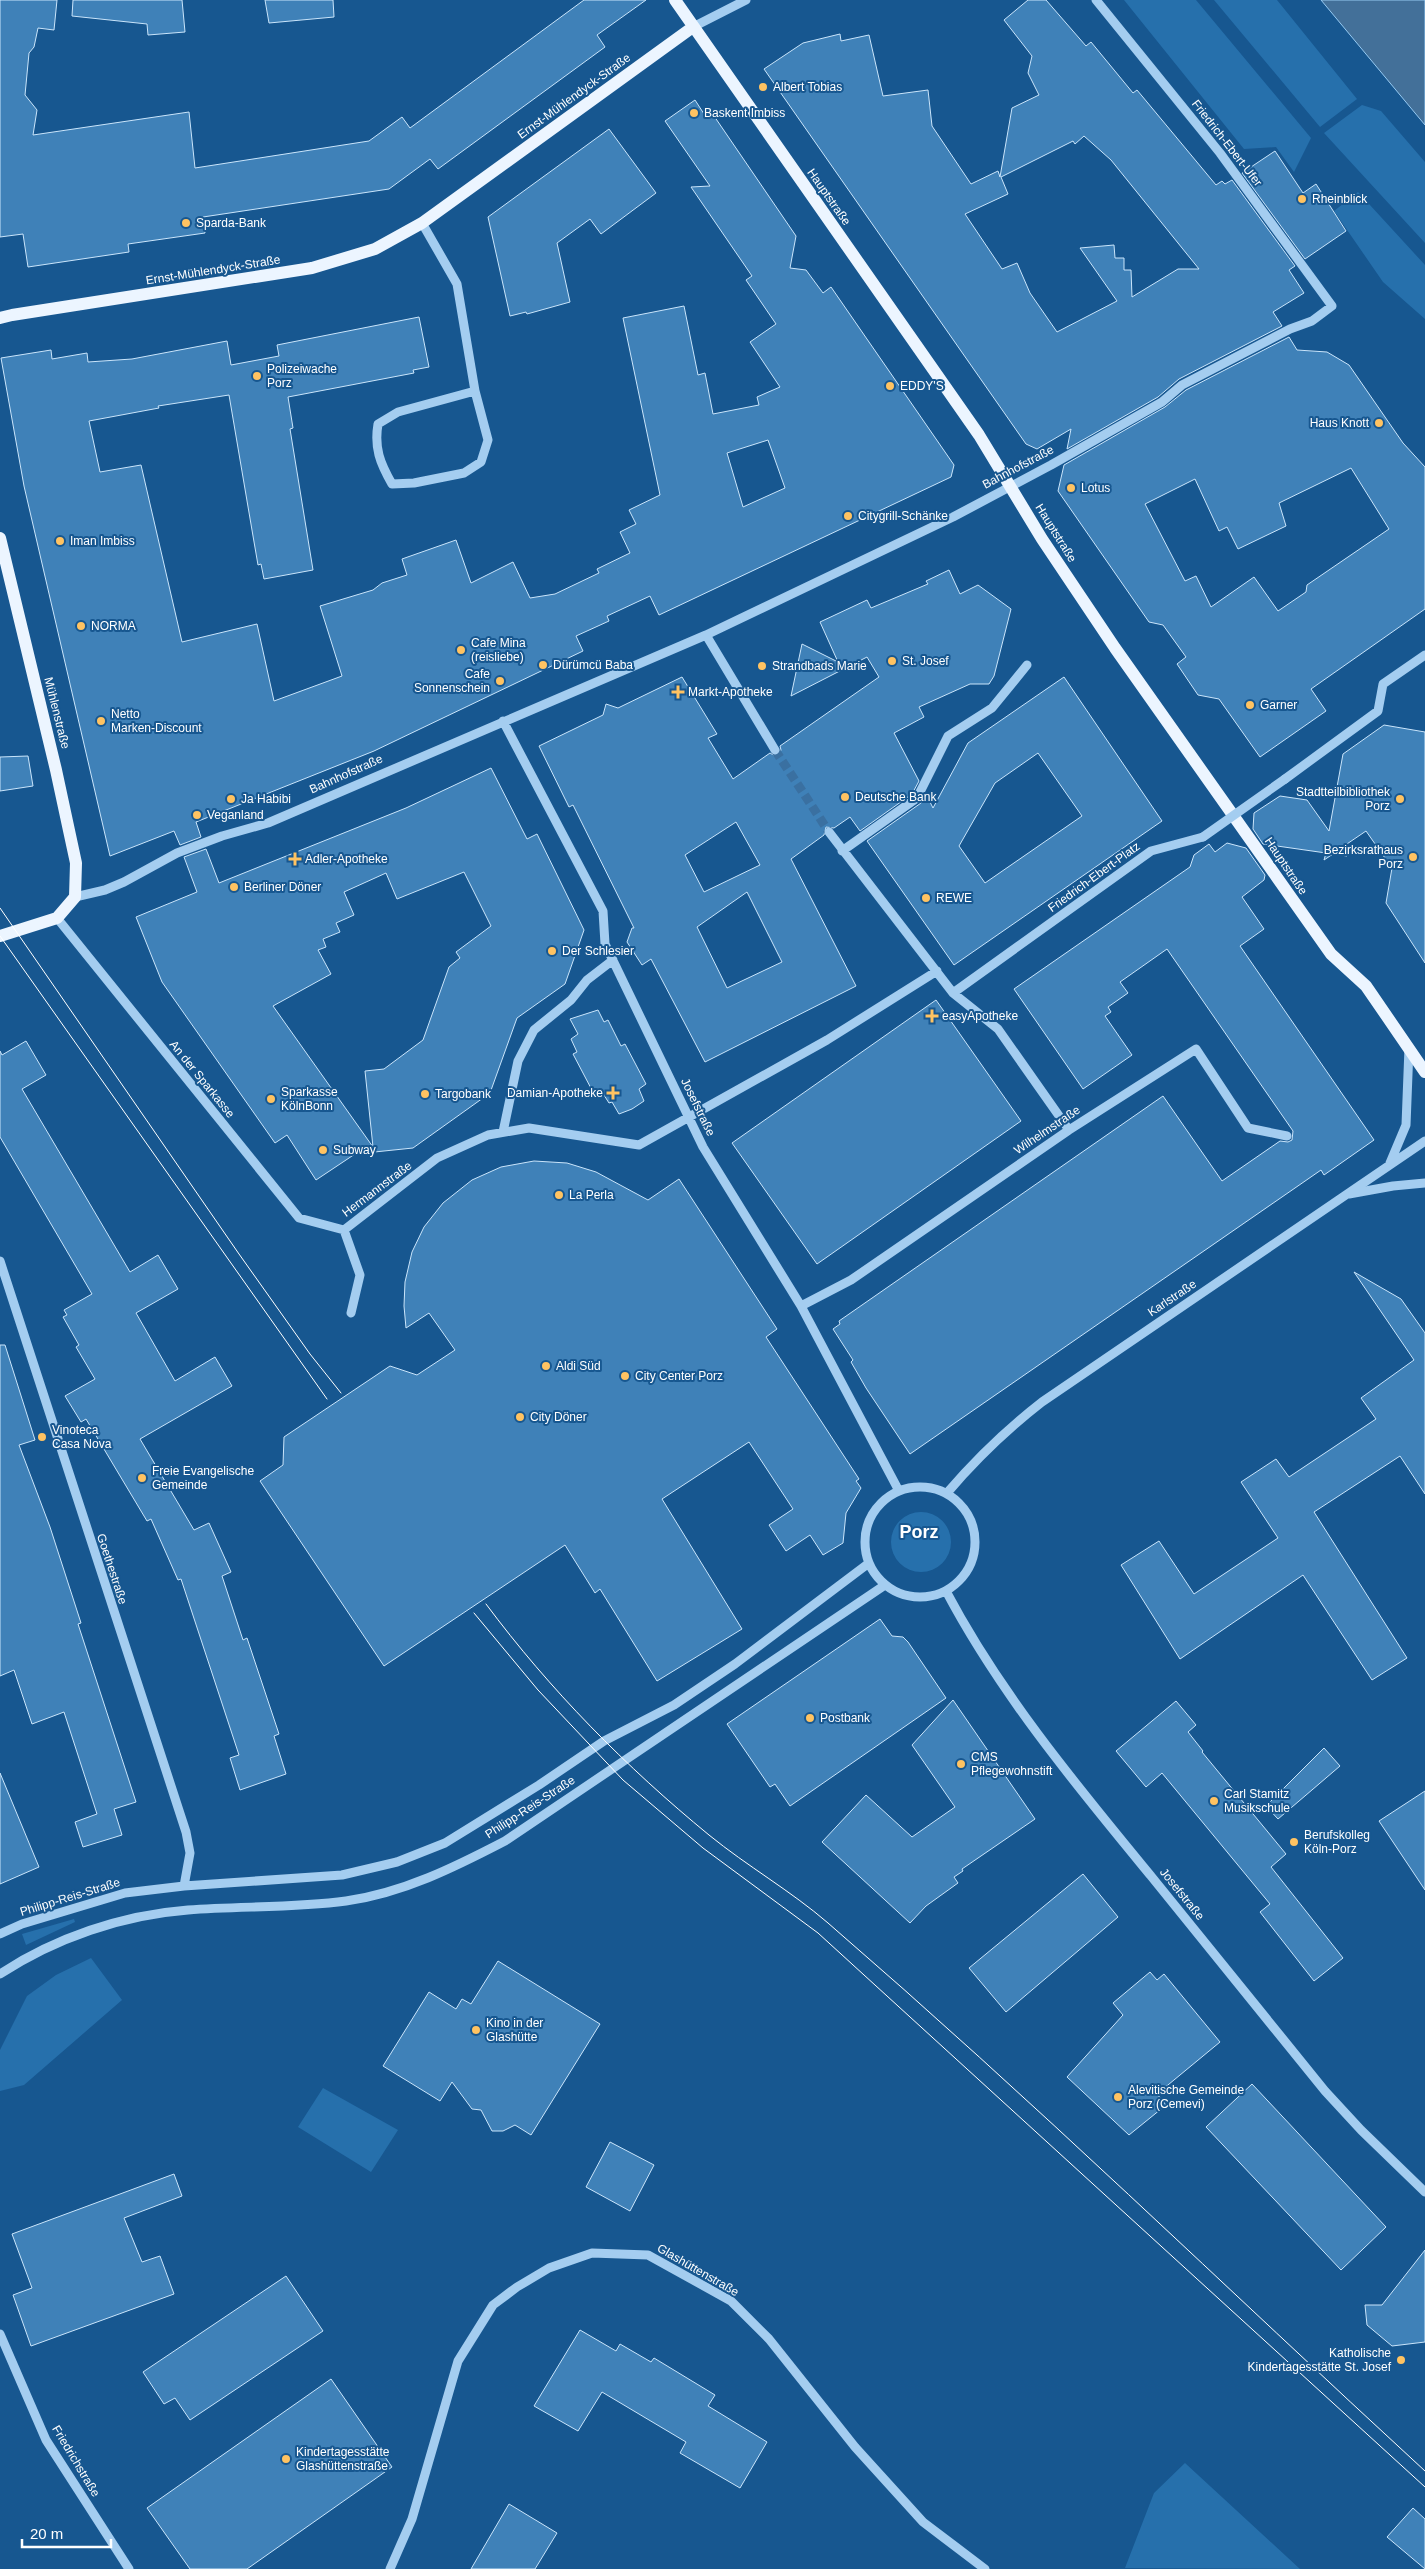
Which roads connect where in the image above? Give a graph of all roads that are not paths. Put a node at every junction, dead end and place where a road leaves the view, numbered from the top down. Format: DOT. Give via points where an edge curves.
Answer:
graph roads {
  1 [pos="674,0"];
  2 [pos="746,0"];
  3 [pos="1096,0"];
  4 [pos="693,27"];
  5 [pos="422,224"];
  6 [pos="1332,306"];
  7 [pos="0,318"];
  8 [pos="475,391"];
  9 [pos="1012,486"];
  10 [pos="0,538"];
  11 [pos="706,635"];
  12 [pos="1425,655"];
  13 [pos="1027,665"];
  14 [pos="503,721"];
  15 [pos="775,750"];
  16 [pos="829,832"];
  17 [pos="842,851"];
  18 [pos="75,897"];
  19 [pos="58,918"];
  20 [pos="0,936"];
  21 [pos="613,960"];
  22 [pos="937,971"];
  23 [pos="954,993"];
  24 [pos="1410,1048"];
  25 [pos="1425,1072"];
  26 [pos="690,1118"];
  27 [pos="1069,1130"];
  28 [pos="503,1132"];
  29 [pos="1287,1136"];
  30 [pos="1425,1141"];
  31 [pos="1390,1163"];
  32 [pos="1425,1183"];
  33 [pos="1346,1195"];
  34 [pos="344,1230"];
  35 [pos="0,1261"];
  36 [pos="801,1306"];
  37 [pos="351,1313"];
  38 [pos="899,1491"];
  39 [pos="947,1493"];
  40 [pos="869,1563"];
  41 [pos="885,1585"];
  42 [pos="946,1591"];
  43 [pos="184,1886"];
  44 [pos="0,1934"];
  45 [pos="0,1974"];
  46 [pos="1425,2192"];
  47 [pos="0,2334"];
  48 [pos="129,2569"];
  49 [pos="390,2569"];
  50 [pos="985,2569"];
  1 -- 4 [label="main road, Hauptstraße"];
  2 -- 4 [label="street"];
  3 -- 6 [label="street, Friedrich-Ebert-Ufer" via="1220,153"];
  4 -- 5 [label="main road, Ernst-Mühlendyck-Straße"];
  4 -- 9 [label="main road, Hauptstraße"];
  5 -- 7 [label="main road, Ernst-Mühlendyck-Straße" via="375,249 312,268"];
  5 -- 8 [label="street" via="457,284"];
  6 -- 9 [label="street, Bahnhofstraße" via="1312,322 1290,329 1182,385 1162,402"];
  8 -- 8 [label="street" via="398,412 378,424 375,443 381,466 392,484 414,484 464,473 481,462 488,440"];
  9 -- 11 [label="street, Bahnhofstraße"];
  9 -- 24 [label="main road, Hauptstraße" via="1042,539 1110,640 1294,903 1331,954 1366,986"];
  10 -- 18 [label="main road, Mühlenstraße" via="74,853"];
  11 -- 14 [label="street, Bahnhofstraße"];
  11 -- 15 [label="street"];
  12 -- 23 [label="street, Friedrich-Ebert-Platz, bridge" via="1383,684 1378,711 1307,764 1203,837 1151,852"];
  13 -- 17 [label="street" via="992,708 948,736 917,798"];
  14 -- 18 [label="street, Bahnhofstraße" via="268,823 177,853 105,890"];
  14 -- 21 [label="street, Josefstraße" via="603,911 605,944"];
  16 -- 17 [label="street"];
  17 -- 22 [label="street"];
  18 -- 19 [label="main road"];
  19 -- 20 [label="main road"];
  19 -- 34 [label="street, An der Sparkasse" via="299,1218"];
  21 -- 26 [label="street, Josefstraße"];
  21 -- 28 [label="street" via="534,1030 518,1061"];
  22 -- 23 [label="street"];
  22 -- 26 [label="street" via="827,1040"];
  23 -- 27 [label="street" via="998,1029"];
  24 -- 25 [label="main road, Hauptstraße"];
  24 -- 31 [label="street" via="1406,1125"];
  26 -- 28 [label="street, Hermannstraße" via="639,1145 529,1128"];
  26 -- 36 [label="street, Josefstraße" via="703,1147"];
  27 -- 29 [label="street, Wilhelmstraße" via="1196,1049 1248,1128"];
  27 -- 36 [label="street, Wilhelmstraße" via="851,1280"];
  28 -- 34 [label="street, Hermannstraße" via="488,1135 437,1158"];
  30 -- 31 [label="street, Karlstraße"];
  31 -- 33 [label="street, Karlstraße"];
  32 -- 33 [label="street"];
  33 -- 39 [label="street, Karlstraße" via="1042,1402 1006,1430"];
  34 -- 37 [label="street, Hermannstraße" via="360,1275"];
  35 -- 43 [label="street, Goethestraße" via="186,1832 190,1853"];
  36 -- 38 [label="street, Josefstraße"];
  38 -- 39 [label="street" via="923,1487"];
  38 -- 40 [label="street" via="879,1505 867,1527"];
  39 -- 42 [label="street" via="963,1505 973,1522 976,1542 973,1562 962,1579"];
  40 -- 41 [label="street"];
  40 -- 43 [label="street, Philipp-Reis-Straße" via="735,1664 674,1705 604,1740 539,1785 445,1842 397,1862 342,1875"];
  41 -- 42 [label="street" via="904,1595 926,1598"];
  41 -- 45 [label="street, Philipp-Reis-Straße" via="505,1841 456,1866 405,1887 346,1901 187,1910 132,1919 84,1932 37,1951"];
  42 -- 46 [label="street, Josefstraße" via="964,1625 1030,1726 1325,2090"];
  43 -- 44 [label="street, Philipp-Reis-Straße" via="125,1893 22,1924"];
  47 -- 48 [label="street, Friedrichstraße" via="46,2440"];
  49 -- 50 [label="street, Glashüttenstraße" via="412,2519 458,2361 493,2305 549,2268 592,2253 648,2255 731,2301 769,2338 855,2447 923,2522"];
}
